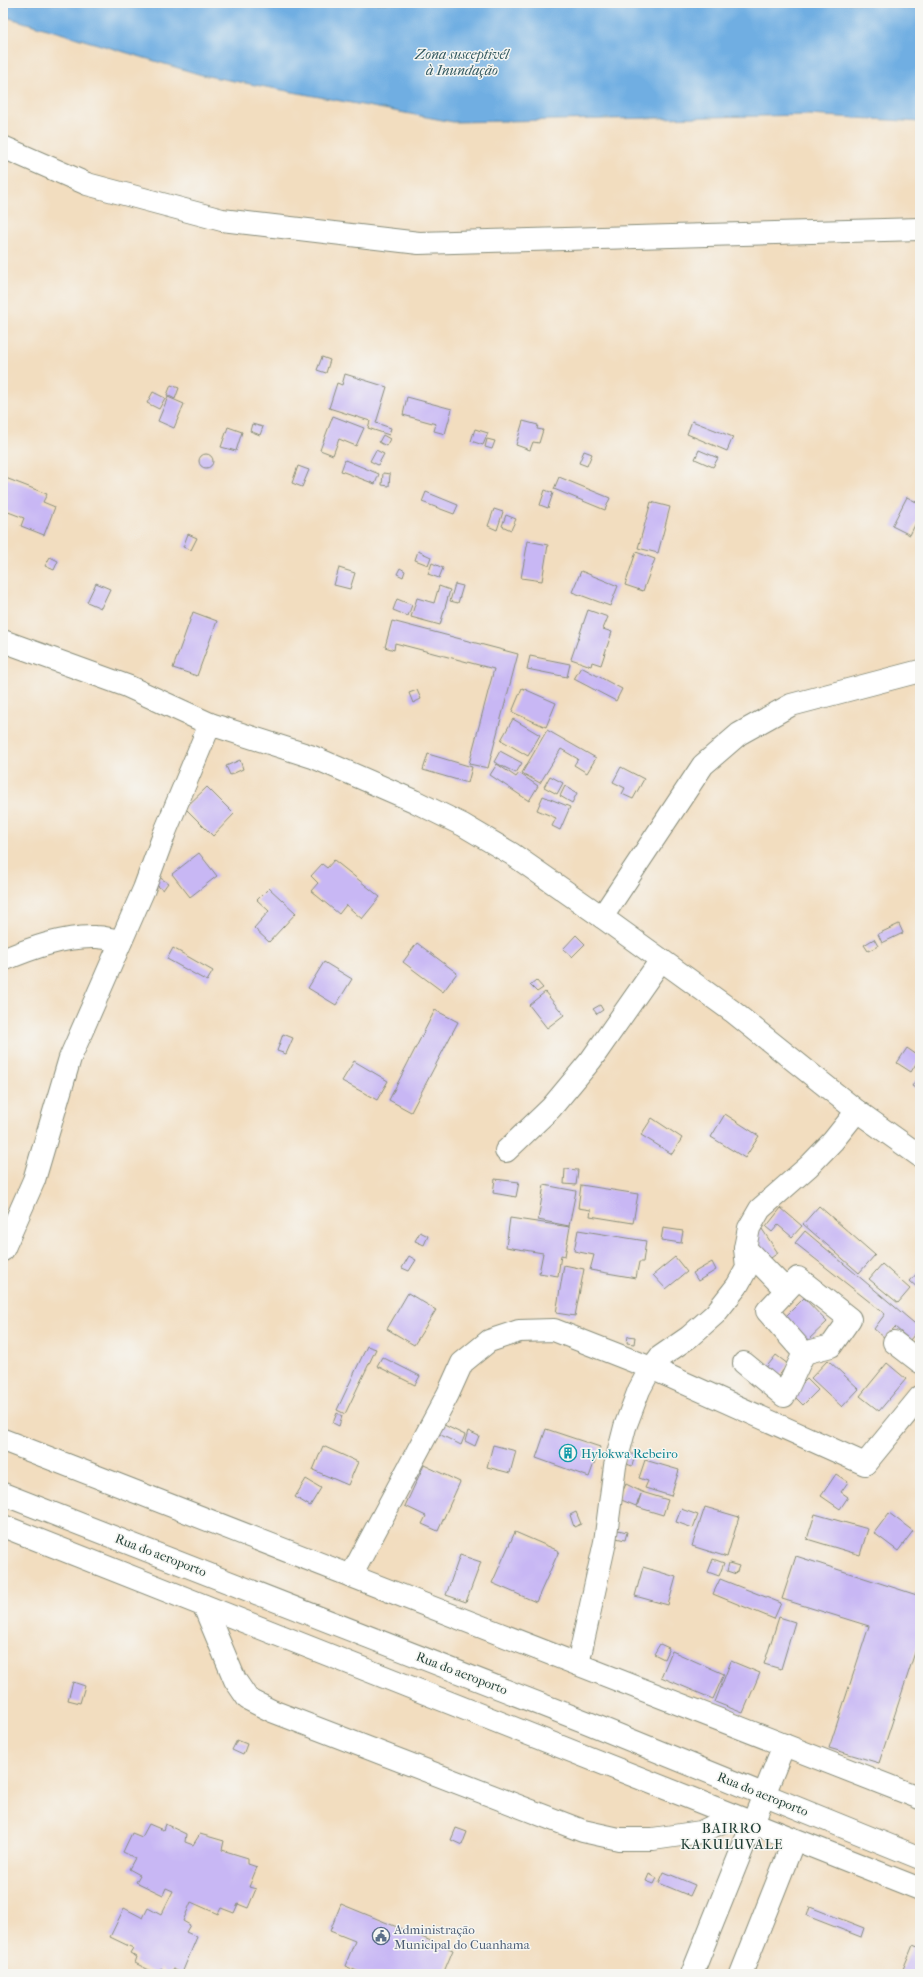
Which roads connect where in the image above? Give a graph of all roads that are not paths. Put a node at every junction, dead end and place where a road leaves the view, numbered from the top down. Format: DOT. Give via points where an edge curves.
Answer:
graph roads {
  1 [pos="3,147"];
  2 [pos="920,229"];
  3 [pos="3,641"];
  4 [pos="920,671"];
  5 [pos="210,724"];
  6 [pos="602,917"];
  7 [pos="121,941"];
  8 [pos="3,960"];
  9 [pos="661,960"];
  10 [pos="857,1111"];
  11 [pos="506,1151"];
  12 [pos="920,1156"];
  13 [pos="745,1248"];
  14 [pos="3,1250"];
  15 [pos="786,1290"];
  16 [pos="894,1342"];
  17 [pos="804,1352"];
  18 [pos="920,1362"];
  19 [pos="744,1363"];
  20 [pos="651,1368"];
  21 [pos="916,1410"];
  22 [pos="3,1440"];
  23 [pos="3,1494"];
  24 [pos="3,1526"];
  25 [pos="352,1576"];
  26 [pos="204,1606"];
  27 [pos="578,1664"];
  28 [pos="784,1745"];
  29 [pos="763,1795"];
  30 [pos="920,1798"];
  31 [pos="743,1820"];
  32 [pos="794,1840"];
  33 [pos="920,1858"];
  34 [pos="920,1889"];
  35 [pos="692,1974"];
  36 [pos="741,1974"];
  1 -- 2 [label="street" via="87,184 222,220 419,243"];
  3 -- 5 [label="street" via="127,686"];
  4 -- 6 [label="street" via="792,705 738,734 703,765"];
  5 -- 6 [label="street" via="313,757 464,825 512,854"];
  5 -- 7 [label="street"];
  6 -- 9 [label="street"];
  7 -- 8 [label="street" via="96,937 70,940 34,948"];
  7 -- 14 [label="street" via="70,1058 34,1180"];
  9 -- 10 [label="street" via="732,1011"];
  9 -- 11 [label="street" via="591,1060 551,1108"];
  10 -- 12 [label="street"];
  10 -- 13 [label="street" via="809,1166 760,1209 749,1228"];
  13 -- 15 [label="street"];
  13 -- 20 [label="street" via="747,1268 738,1286 716,1314 660,1357"];
  15 -- 17 [label="street" via="767,1311"];
  15 -- 17 [label="street" via="798,1278 850,1319 831,1346"];
  16 -- 18 [label="street"];
  17 -- 19 [label="street" via="784,1396"];
  20 -- 21 [label="street" via="865,1464"];
  20 -- 25 [label="street" via="554,1330 520,1331 489,1341 462,1363"];
  20 -- 27 [label="street" via="639,1390 625,1428 603,1549"];
  22 -- 25 [label="street"];
  23 -- 29 [label="street, Rua do aeroporto" via="586,1722"];
  24 -- 26 [label="street"];
  25 -- 27 [label="street"];
  26 -- 31 [label="street"];
  26 -- 31 [label="street" via="236,1680 248,1699 272,1711 583,1831 619,1839 653,1838 701,1832"];
  27 -- 28 [label="street"];
  28 -- 29 [label="street"];
  28 -- 30 [label="street"];
  29 -- 31 [label="street"];
  29 -- 33 [label="street, Rua do aeroporto"];
  31 -- 32 [label="street"];
  31 -- 35 [label="street"];
  32 -- 34 [label="street"];
  32 -- 36 [label="street"];
}
